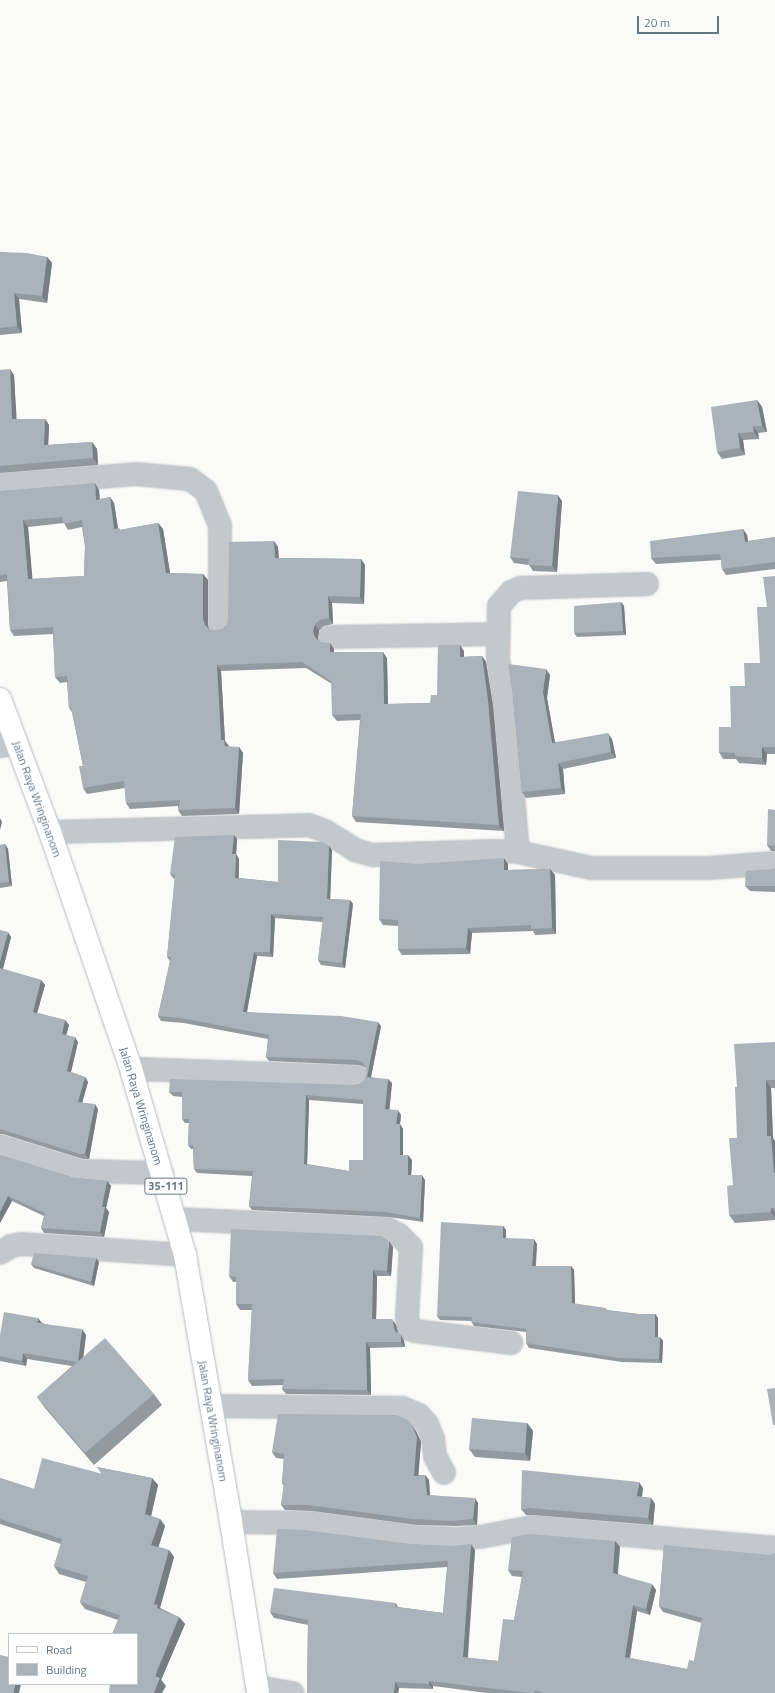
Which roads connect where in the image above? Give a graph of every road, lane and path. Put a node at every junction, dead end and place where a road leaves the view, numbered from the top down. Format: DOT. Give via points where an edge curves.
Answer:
graph roads {
  1 [pos="0,485"];
  2 [pos="647,584"];
  3 [pos="220,625"];
  4 [pos="498,634"];
  5 [pos="330,637"];
  6 [pos="0,699"];
  7 [pos="8,744"];
  8 [pos="50,832"];
  9 [pos="518,852"];
  10 [pos="775,863"];
  11 [pos="131,1069"];
  12 [pos="358,1077"];
  13 [pos="0,1146"];
  14 [pos="162,1173"];
  15 [pos="175,1219"];
  16 [pos="0,1253"];
  17 [pos="185,1255"];
  18 [pos="511,1343"];
  19 [pos="211,1406"];
  20 [pos="444,1473"];
  21 [pos="231,1522"];
  22 [pos="775,1548"];
  23 [pos="257,1690"];
  24 [pos="292,1693"];
  1 -- 3 [label="street" via="136,474 190,479 206,491 220,526"];
  2 -- 4 [label="street" via="521,588 511,592 499,606"];
  4 -- 5 [label="street"];
  4 -- 9 [label="street" via="498,658 505,705"];
  6 -- 7 [label="main road, Jalan Raya Wringinanom / 35-111"];
  7 -- 8 [label="main road, Jalan Raya Wringinanom / 35-111"];
  8 -- 9 [label="street" via="309,825 325,831 355,850 373,855"];
  8 -- 11 [label="main road, Jalan Raya Wringinanom / 35-111"];
  9 -- 10 [label="street" via="592,868 709,868"];
  11 -- 12 [label="street"];
  11 -- 14 [label="main road, Jalan Raya Wringinanom / 35-111"];
  13 -- 14 [label="street" via="81,1171"];
  14 -- 15 [label="main road, Jalan Raya Wringinanom / 35-111"];
  15 -- 17 [label="main road, Jalan Raya Wringinanom / 35-111"];
  15 -- 18 [label="street" via="388,1229 399,1235 411,1247 407,1318 409,1329"];
  16 -- 17 [label="street" via="11,1246 21,1244"];
  17 -- 19 [label="main road, Jalan Raya Wringinanom / 35-111"];
  19 -- 20 [label="street" via="402,1408 419,1415 427,1424 433,1439 435,1456"];
  19 -- 21 [label="main road, Jalan Raya Wringinanom / 35-111"];
  21 -- 22 [label="street" via="310,1523 416,1537 456,1539 480,1537 532,1526"];
  21 -- 23 [label="main road, Jalan Raya Wringinanom / 35-111"];
  23 -- 24 [label="street"];
}
